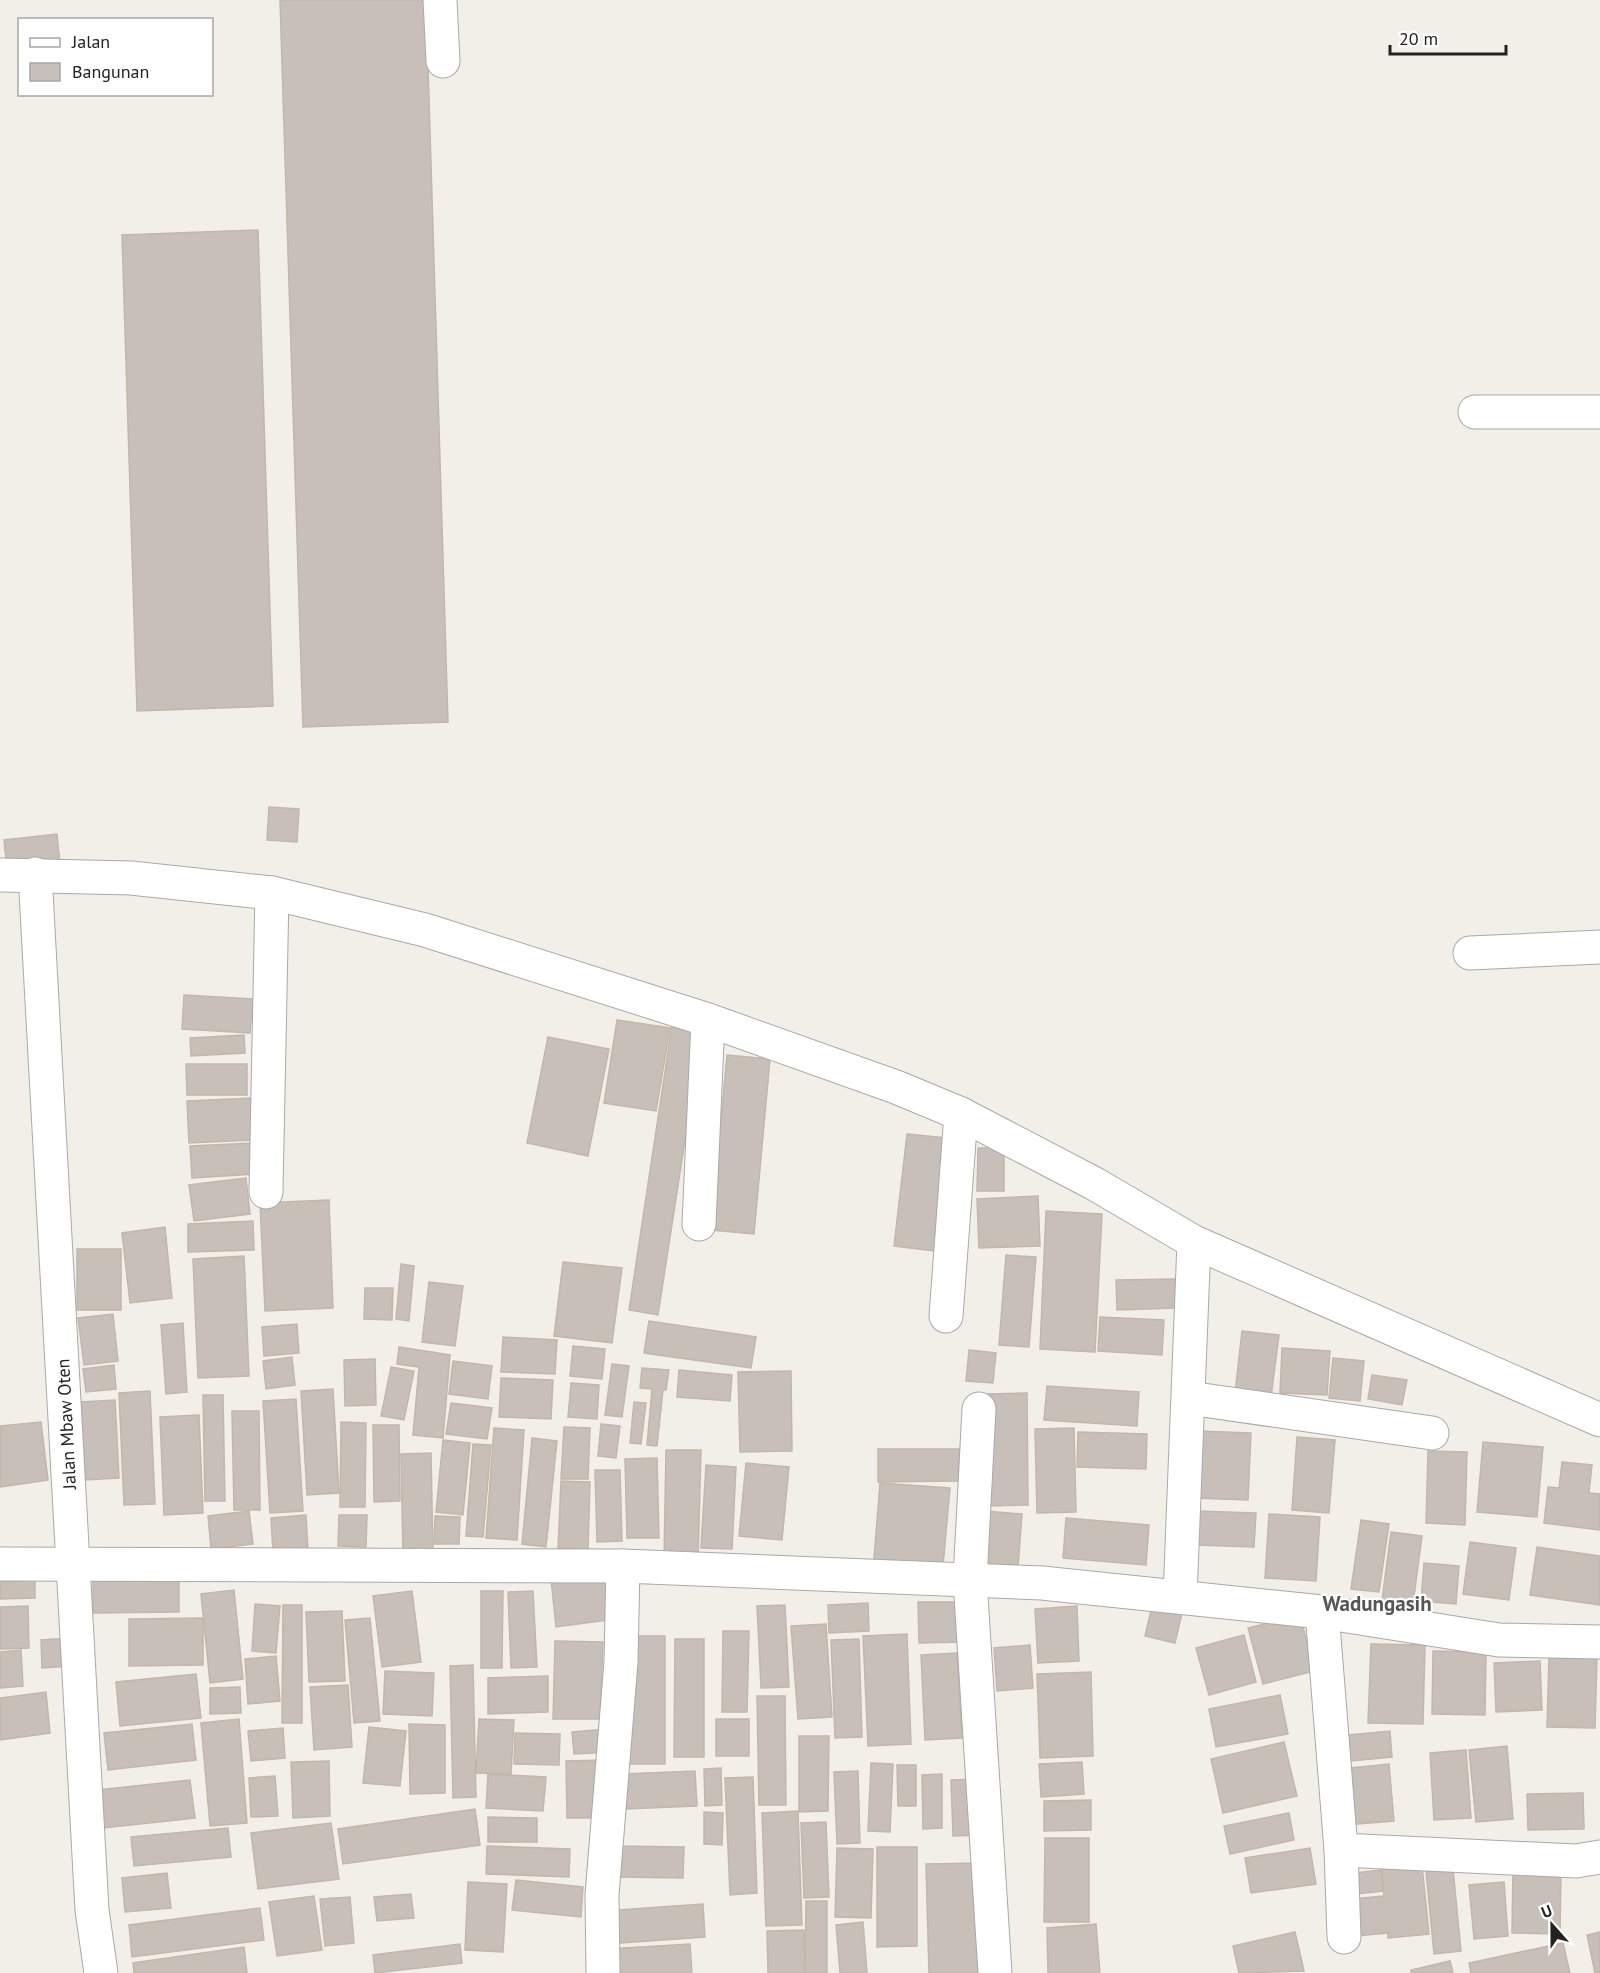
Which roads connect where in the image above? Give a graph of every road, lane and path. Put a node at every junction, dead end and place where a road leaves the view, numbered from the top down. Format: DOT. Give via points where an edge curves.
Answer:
graph roads {
  1 [pos="440,0"];
  2 [pos="443,61"];
  3 [pos="1475,412"];
  4 [pos="1600,412"];
  5 [pos="35,874"];
  6 [pos="0,875"];
  7 [pos="272,894"];
  8 [pos="1600,947"];
  9 [pos="1470,952"];
  10 [pos="707,1033"];
  11 [pos="960,1130"];
  12 [pos="266,1192"];
  13 [pos="699,1224"];
  14 [pos="1192,1259"];
  15 [pos="946,1316"];
  16 [pos="1189,1398"];
  17 [pos="979,1409"];
  18 [pos="1600,1420"];
  19 [pos="1432,1433"];
  20 [pos="74,1562"];
  21 [pos="0,1564"];
  22 [pos="623,1566"];
  23 [pos="970,1580"];
  24 [pos="1180,1597"];
  25 [pos="1322,1611"];
  26 [pos="1600,1642"];
  27 [pos="1341,1850"];
  28 [pos="1600,1857"];
  29 [pos="1344,1937"];
  30 [pos="101,1973"];
  31 [pos="603,1973"];
  32 [pos="995,1973"];
  1 -- 2 [label="street"];
  3 -- 4 [label="street"];
  5 -- 6 [label="street"];
  5 -- 7 [label="street" via="131,878"];
  5 -- 20 [label="street, Jalan Mbaw Oten"];
  7 -- 10 [label="street" via="425,930"];
  7 -- 12 [label="street"];
  8 -- 9 [label="street"];
  10 -- 11 [label="street" via="896,1087"];
  10 -- 13 [label="street"];
  11 -- 14 [label="street" via="1095,1184"];
  11 -- 15 [label="street"];
  14 -- 16 [label="street"];
  14 -- 18 [label="street"];
  16 -- 19 [label="street"];
  16 -- 24 [label="street"];
  17 -- 23 [label="street"];
  20 -- 21 [label="street"];
  20 -- 22 [label="street"];
  20 -- 30 [label="street, Jalan Mbaw Oten" via="92,1910"];
  22 -- 23 [label="street"];
  22 -- 31 [label="street" via="621,1662 602,1895"];
  23 -- 24 [label="street"];
  23 -- 32 [label="street"];
  24 -- 25 [label="street"];
  25 -- 26 [label="street" via="1499,1640"];
  25 -- 27 [label="street"];
  27 -- 28 [label="street" via="1576,1861"];
  27 -- 29 [label="street"];
}
